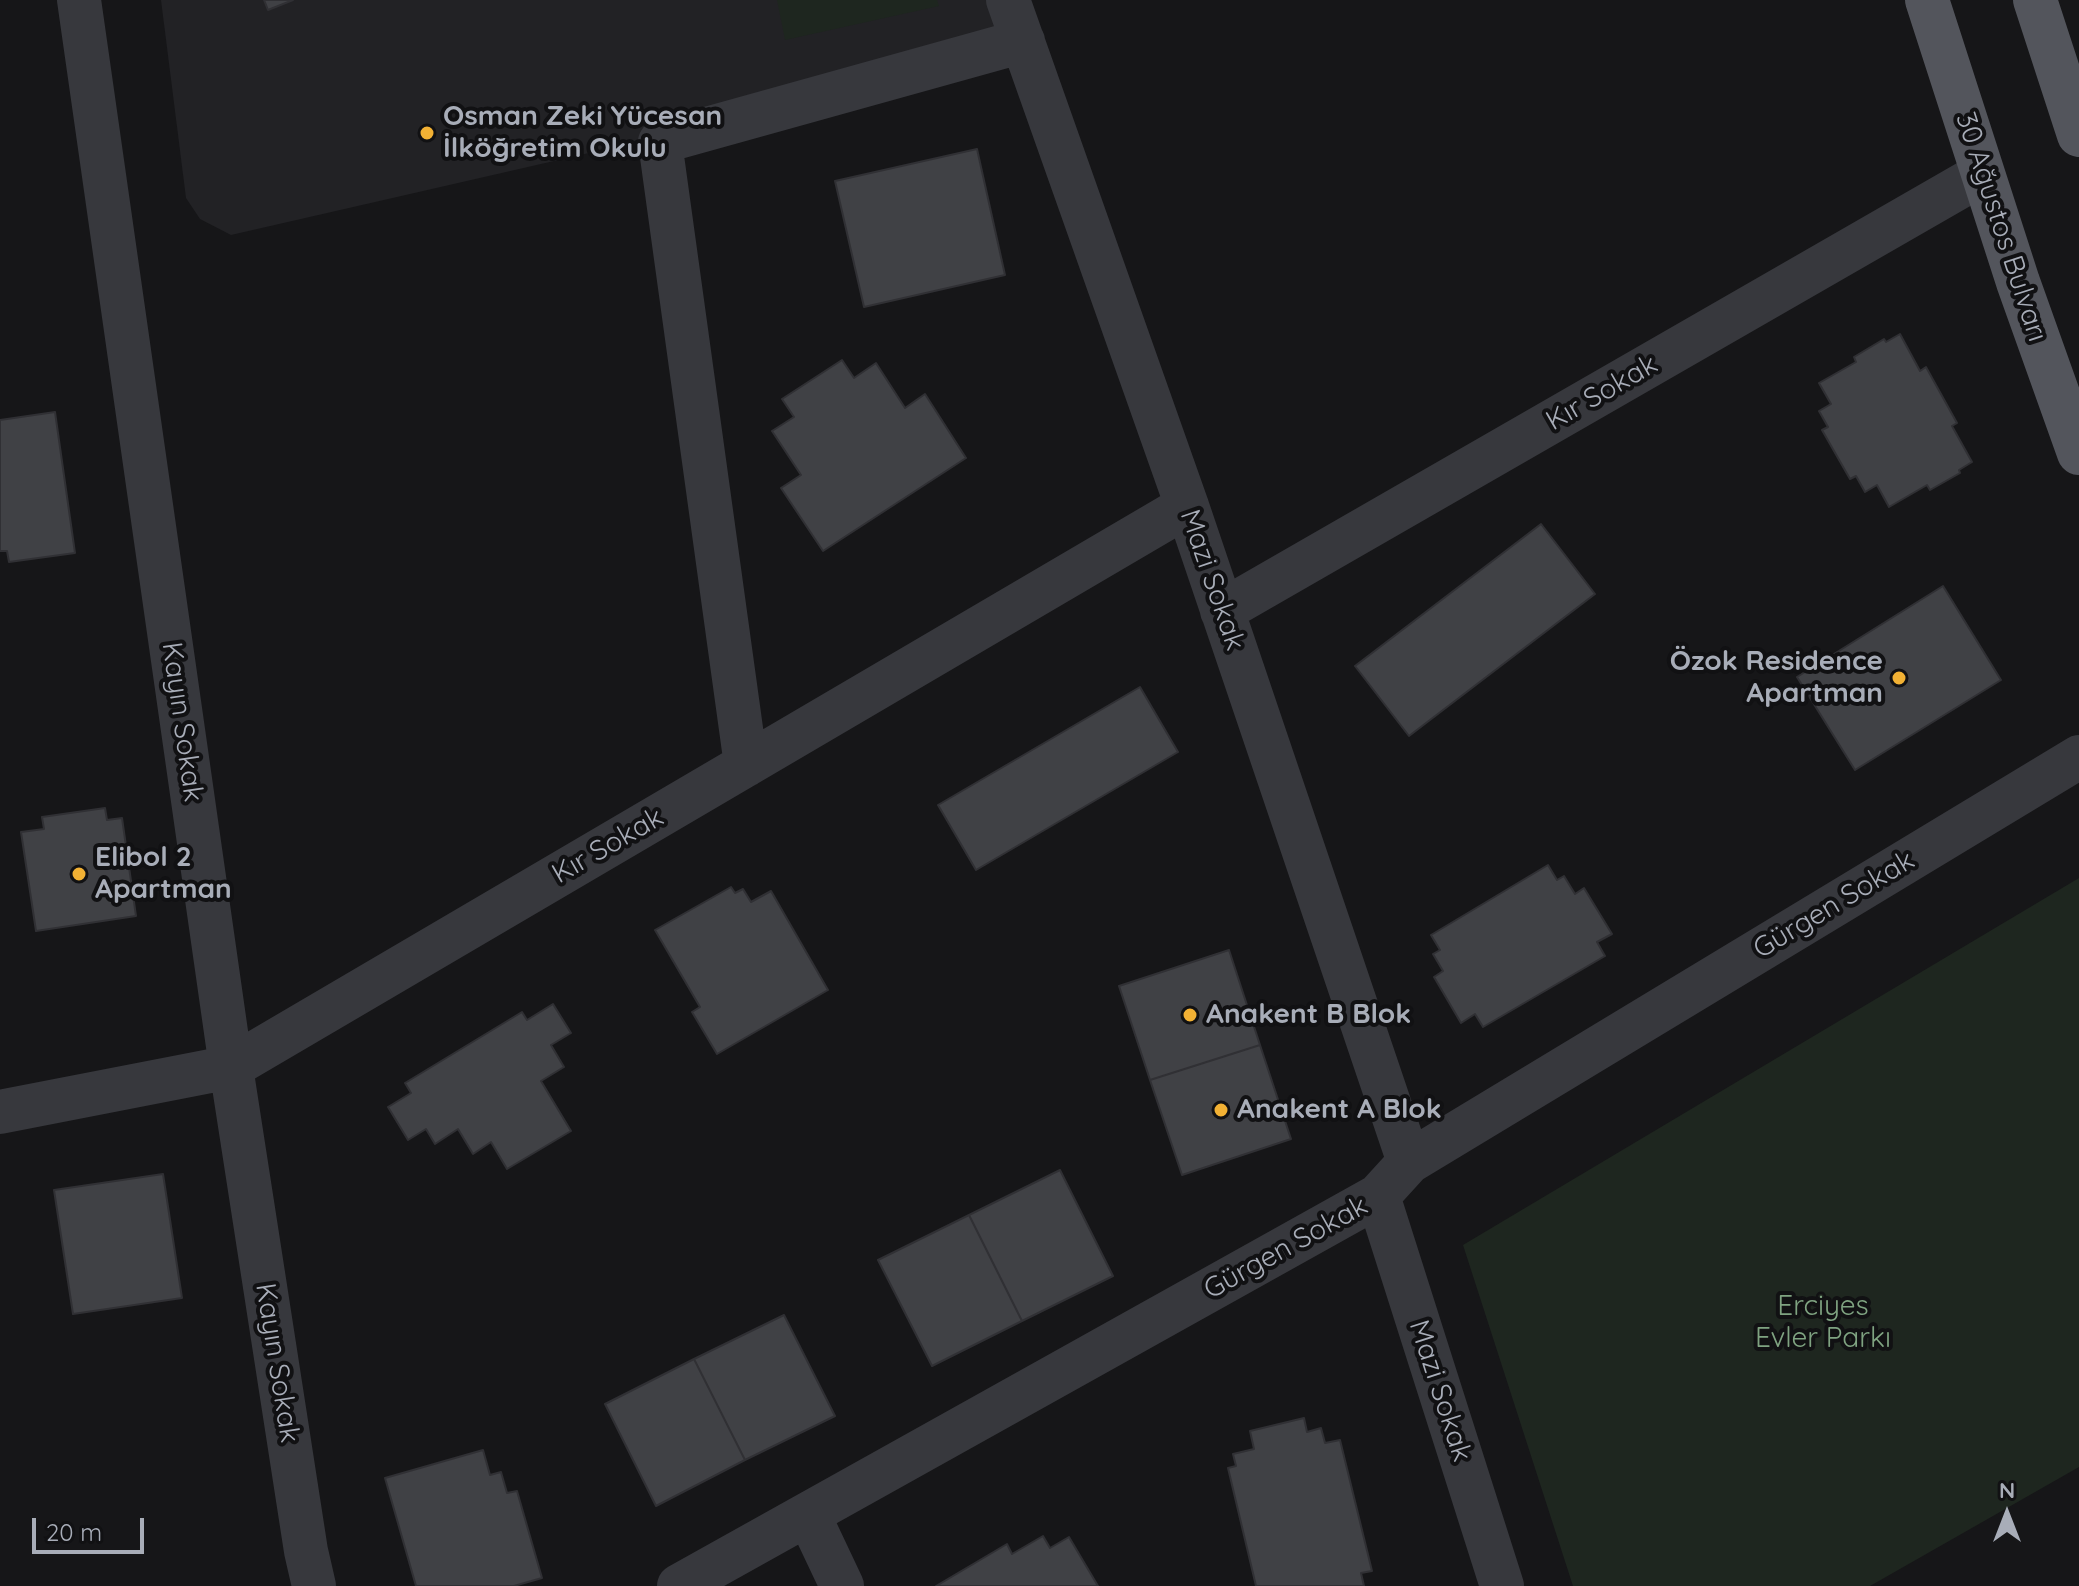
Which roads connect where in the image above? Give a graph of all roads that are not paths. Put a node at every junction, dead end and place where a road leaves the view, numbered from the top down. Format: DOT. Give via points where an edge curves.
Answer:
graph roads {
  1 [pos="79,0"];
  2 [pos="1008,0"];
  3 [pos="1927,0"];
  4 [pos="2035,0"];
  5 [pos="1023,41"];
  6 [pos="2079,135"];
  7 [pos="1982,174"];
  8 [pos="2079,453"];
  9 [pos="1187,506"];
  10 [pos="1222,611"];
  11 [pos="2079,757"];
  12 [pos="746,765"];
  13 [pos="231,1067"];
  14 [pos="0,1112"];
  15 [pos="1409,1162"];
  16 [pos="1378,1196"];
  17 [pos="808,1514"];
  18 [pos="314,1586"];
  19 [pos="679,1586"];
  20 [pos="842,1586"];
  21 [pos="1502,1586"];
  1 -- 13 [label="street, Kayın Sokak"];
  2 -- 5 [label="street, Mazi Sokak"];
  3 -- 7 [label="main road, 30 Ağustos Bulvarı"];
  4 -- 6 [label="main road"];
  5 -- 9 [label="street, Mazi Sokak"];
  5 -- 12 [label="street" via="660,142"];
  7 -- 8 [label="main road, 30 Ağustos Bulvarı"];
  7 -- 10 [label="street, Kır Sokak"];
  9 -- 10 [label="street, Mazi Sokak"];
  9 -- 12 [label="street, Kır Sokak"];
  10 -- 15 [label="street, Mazi Sokak"];
  11 -- 15 [label="street, Gürgen Sokak"];
  12 -- 13 [label="street, Kır Sokak"];
  13 -- 14 [label="street, Kır Sokak"];
  13 -- 18 [label="street, Kayın Sokak"];
  15 -- 16 [label="street, Gürgen Sokak"];
  16 -- 17 [label="street, Gürgen Sokak"];
  16 -- 21 [label="street, Mazi Sokak"];
  17 -- 19 [label="street, Gürgen Sokak"];
  17 -- 20 [label="street"];
}
